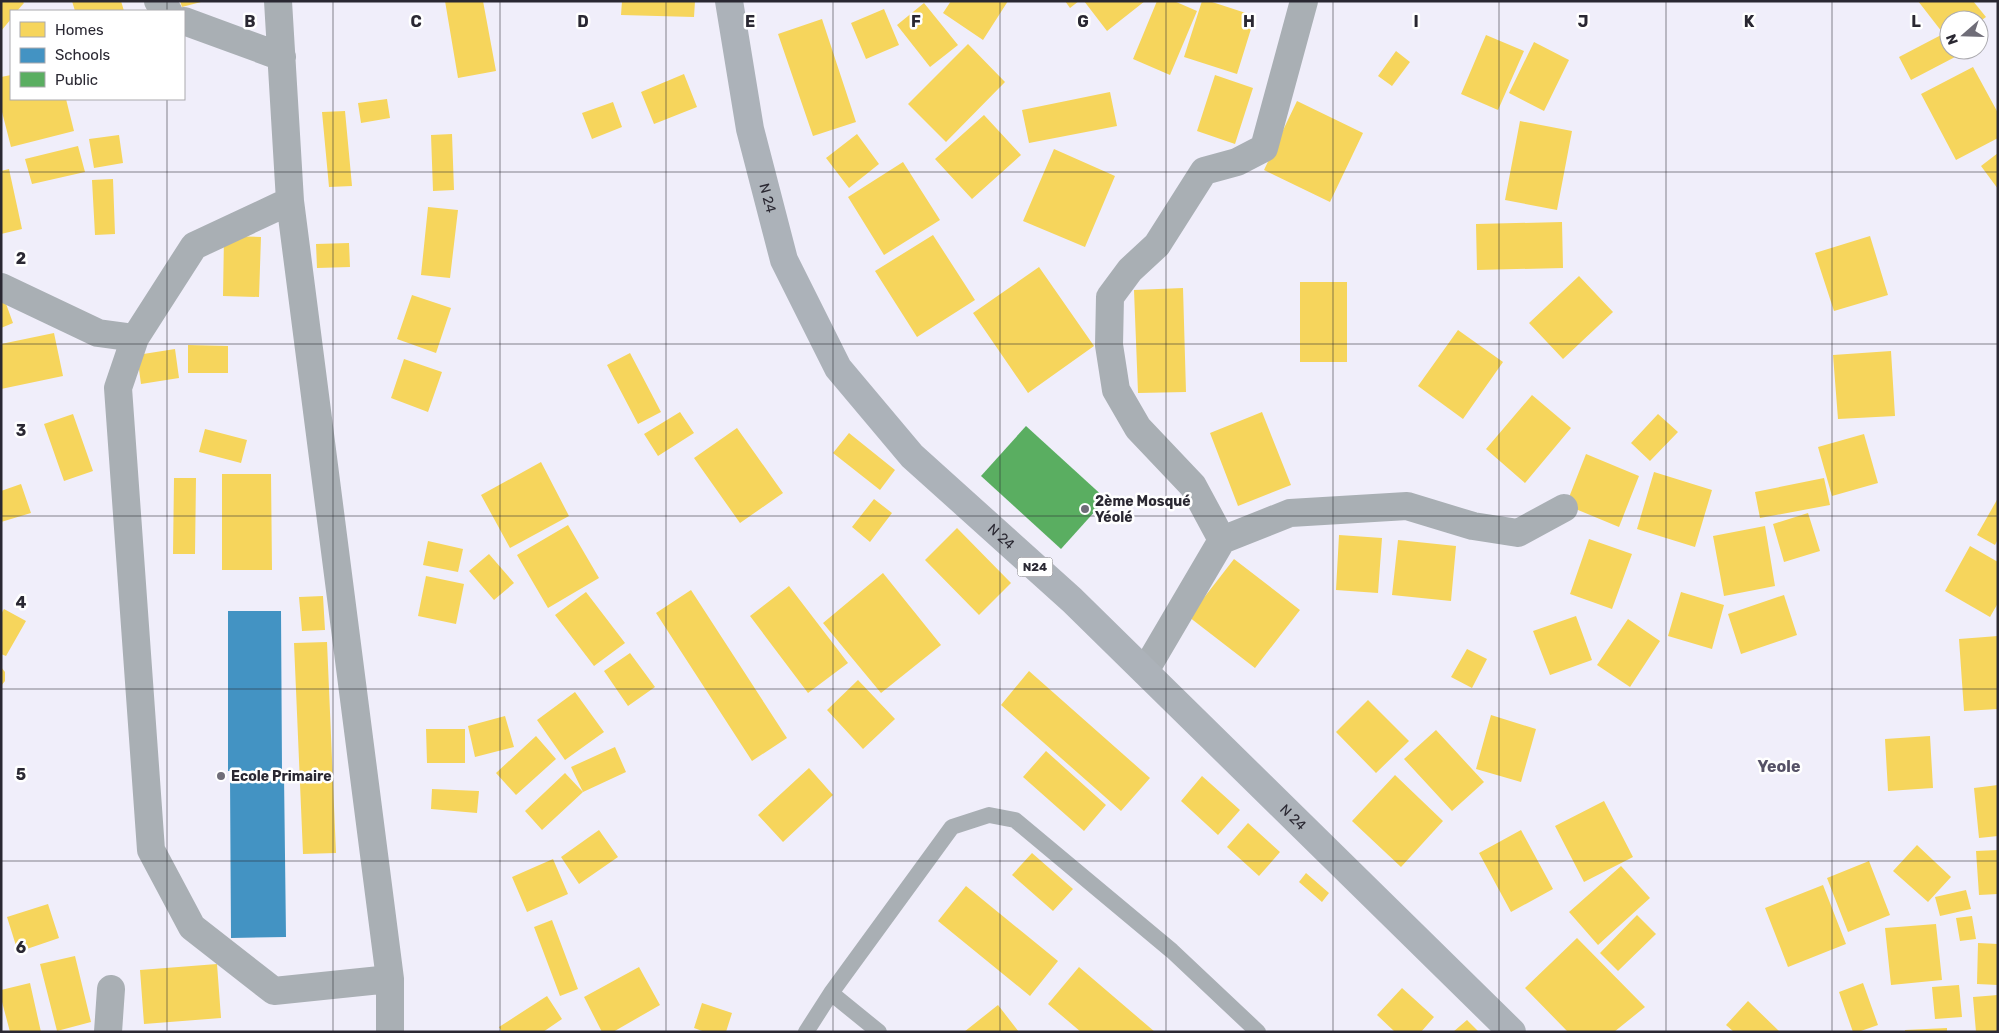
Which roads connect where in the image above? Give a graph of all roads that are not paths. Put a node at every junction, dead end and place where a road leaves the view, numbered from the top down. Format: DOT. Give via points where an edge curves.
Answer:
graph roads {
  1 [pos="158,1"];
  2 [pos="278,1"];
  3 [pos="730,1"];
  4 [pos="1304,1"];
  5 [pos="167,10"];
  6 [pos="185,21"];
  7 [pos="282,57"];
  8 [pos="290,201"];
  9 [pos="1,287"];
  10 [pos="135,338"];
  11 [pos="1564,508"];
  12 [pos="1222,540"];
  13 [pos="1145,671"];
  14 [pos="390,979"];
  15 [pos="111,989"];
  16 [pos="831,994"];
  17 [pos="108,1032"];
  18 [pos="390,1032"];
  19 [pos="806,1032"];
  20 [pos="879,1032"];
  21 [pos="1258,1032"];
  22 [pos="1512,1032"];
  1 -- 5 [label="street"];
  2 -- 7 [label="street"];
  3 -- 13 [label="main road, N 24 / N24" via="750,129 784,260 838,368 912,456 1072,600"];
  4 -- 12 [label="street" via="1264,148 1237,162 1204,171 1157,245 1130,270 1110,297 1109,345 1116,390 1138,428 1193,486"];
  6 -- 7 [label="street"];
  7 -- 8 [label="street"];
  8 -- 10 [label="street" via="194,246"];
  8 -- 14 [label="street"];
  9 -- 10 [label="street" via="98,333"];
  10 -- 14 [label="street" via="118,388 151,850 192,927 274,991"];
  11 -- 12 [label="street" via="1518,533 1473,526 1407,506 1290,513"];
  12 -- 13 [label="street"];
  13 -- 22 [label="main road, N 24 / N24"];
  14 -- 18 [label="street"];
  15 -- 17 [label="street"];
  16 -- 19 [label="lane"];
  16 -- 20 [label="lane"];
  16 -- 21 [label="lane" via="952,827 989,815 1015,820 1172,951"];
}
